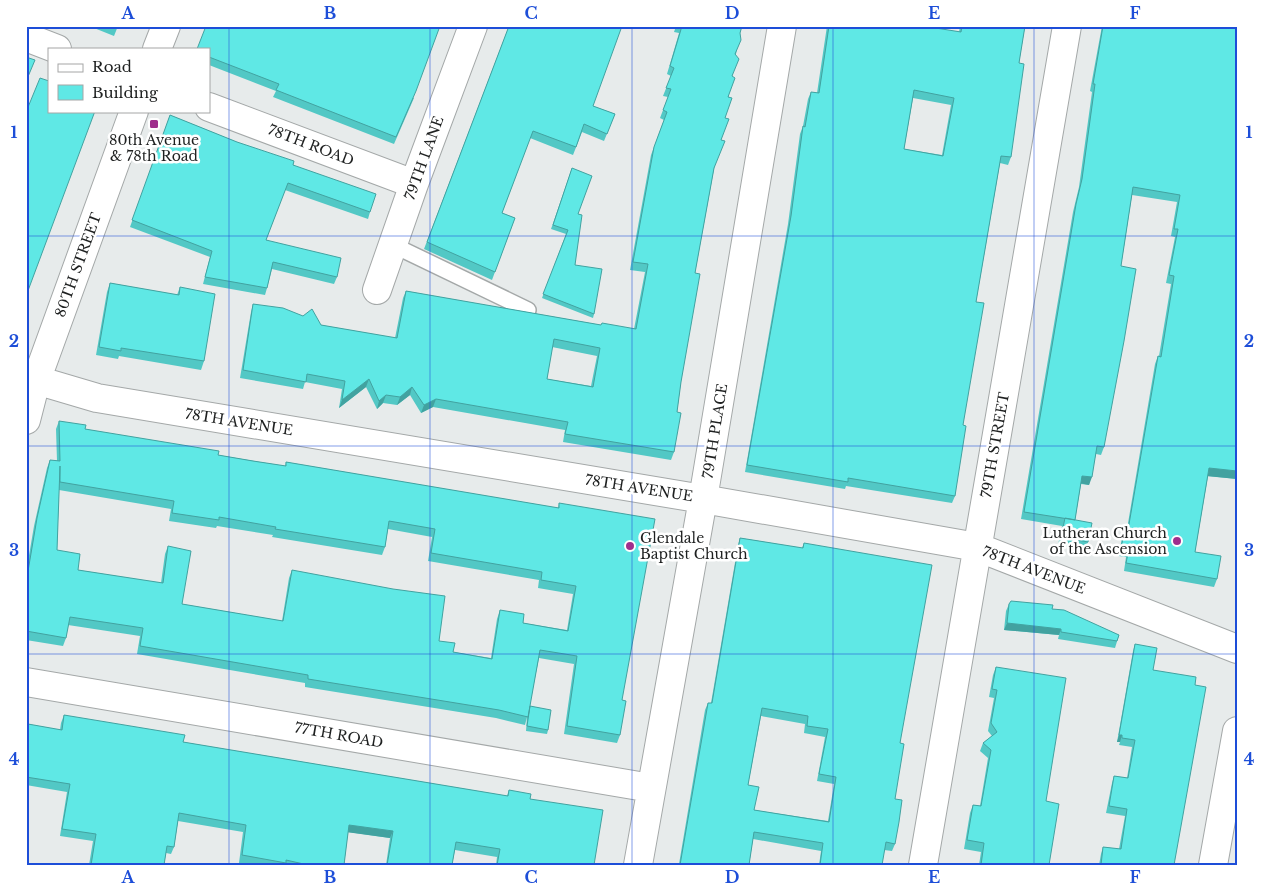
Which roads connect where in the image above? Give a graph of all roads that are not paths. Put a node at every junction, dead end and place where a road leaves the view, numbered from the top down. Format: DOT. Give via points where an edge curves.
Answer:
graph roads {
  1 [pos="166,26"];
  2 [pos="473,26"];
  3 [pos="782,26"];
  4 [pos="1067,26"];
  5 [pos="26,37"];
  6 [pos="54,48"];
  7 [pos="158,48"];
  8 [pos="210,106"];
  9 [pos="134,112"];
  10 [pos="414,184"];
  11 [pos="393,245"];
  12 [pos="377,290"];
  13 [pos="528,310"];
  14 [pos="31,379"];
  15 [pos="26,420"];
  16 [pos="703,498"];
  17 [pos="977,547"];
  18 [pos="1237,649"];
  19 [pos="26,682"];
  20 [pos="1237,731"];
  21 [pos="652,788"];
  22 [pos="638,865"];
  23 [pos="923,865"];
  24 [pos="1213,865"];
  1 -- 7 [label="street"];
  2 -- 10 [label="street, 79TH LANE"];
  3 -- 16 [label="street, 79TH PLACE"];
  4 -- 17 [label="street, 79TH STREET"];
  5 -- 6 [label="street"];
  8 -- 10 [label="street, 78TH ROAD"];
  9 -- 14 [label="street, 80TH STREET"];
  10 -- 11 [label="street, 79TH LANE"];
  11 -- 12 [label="street, 79TH LANE"];
  11 -- 13 [label="lane"];
  14 -- 15 [label="street, 80TH STREET"];
  14 -- 16 [label="street, 78TH AVENUE" via="97,398"];
  16 -- 17 [label="street, 78TH AVENUE"];
  16 -- 21 [label="street, 79TH PLACE"];
  17 -- 18 [label="street, 78TH AVENUE"];
  17 -- 23 [label="street, 79TH STREET"];
  19 -- 21 [label="street, 77TH ROAD"];
  20 -- 24 [label="street"];
  21 -- 22 [label="street, 79TH PLACE"];
}
